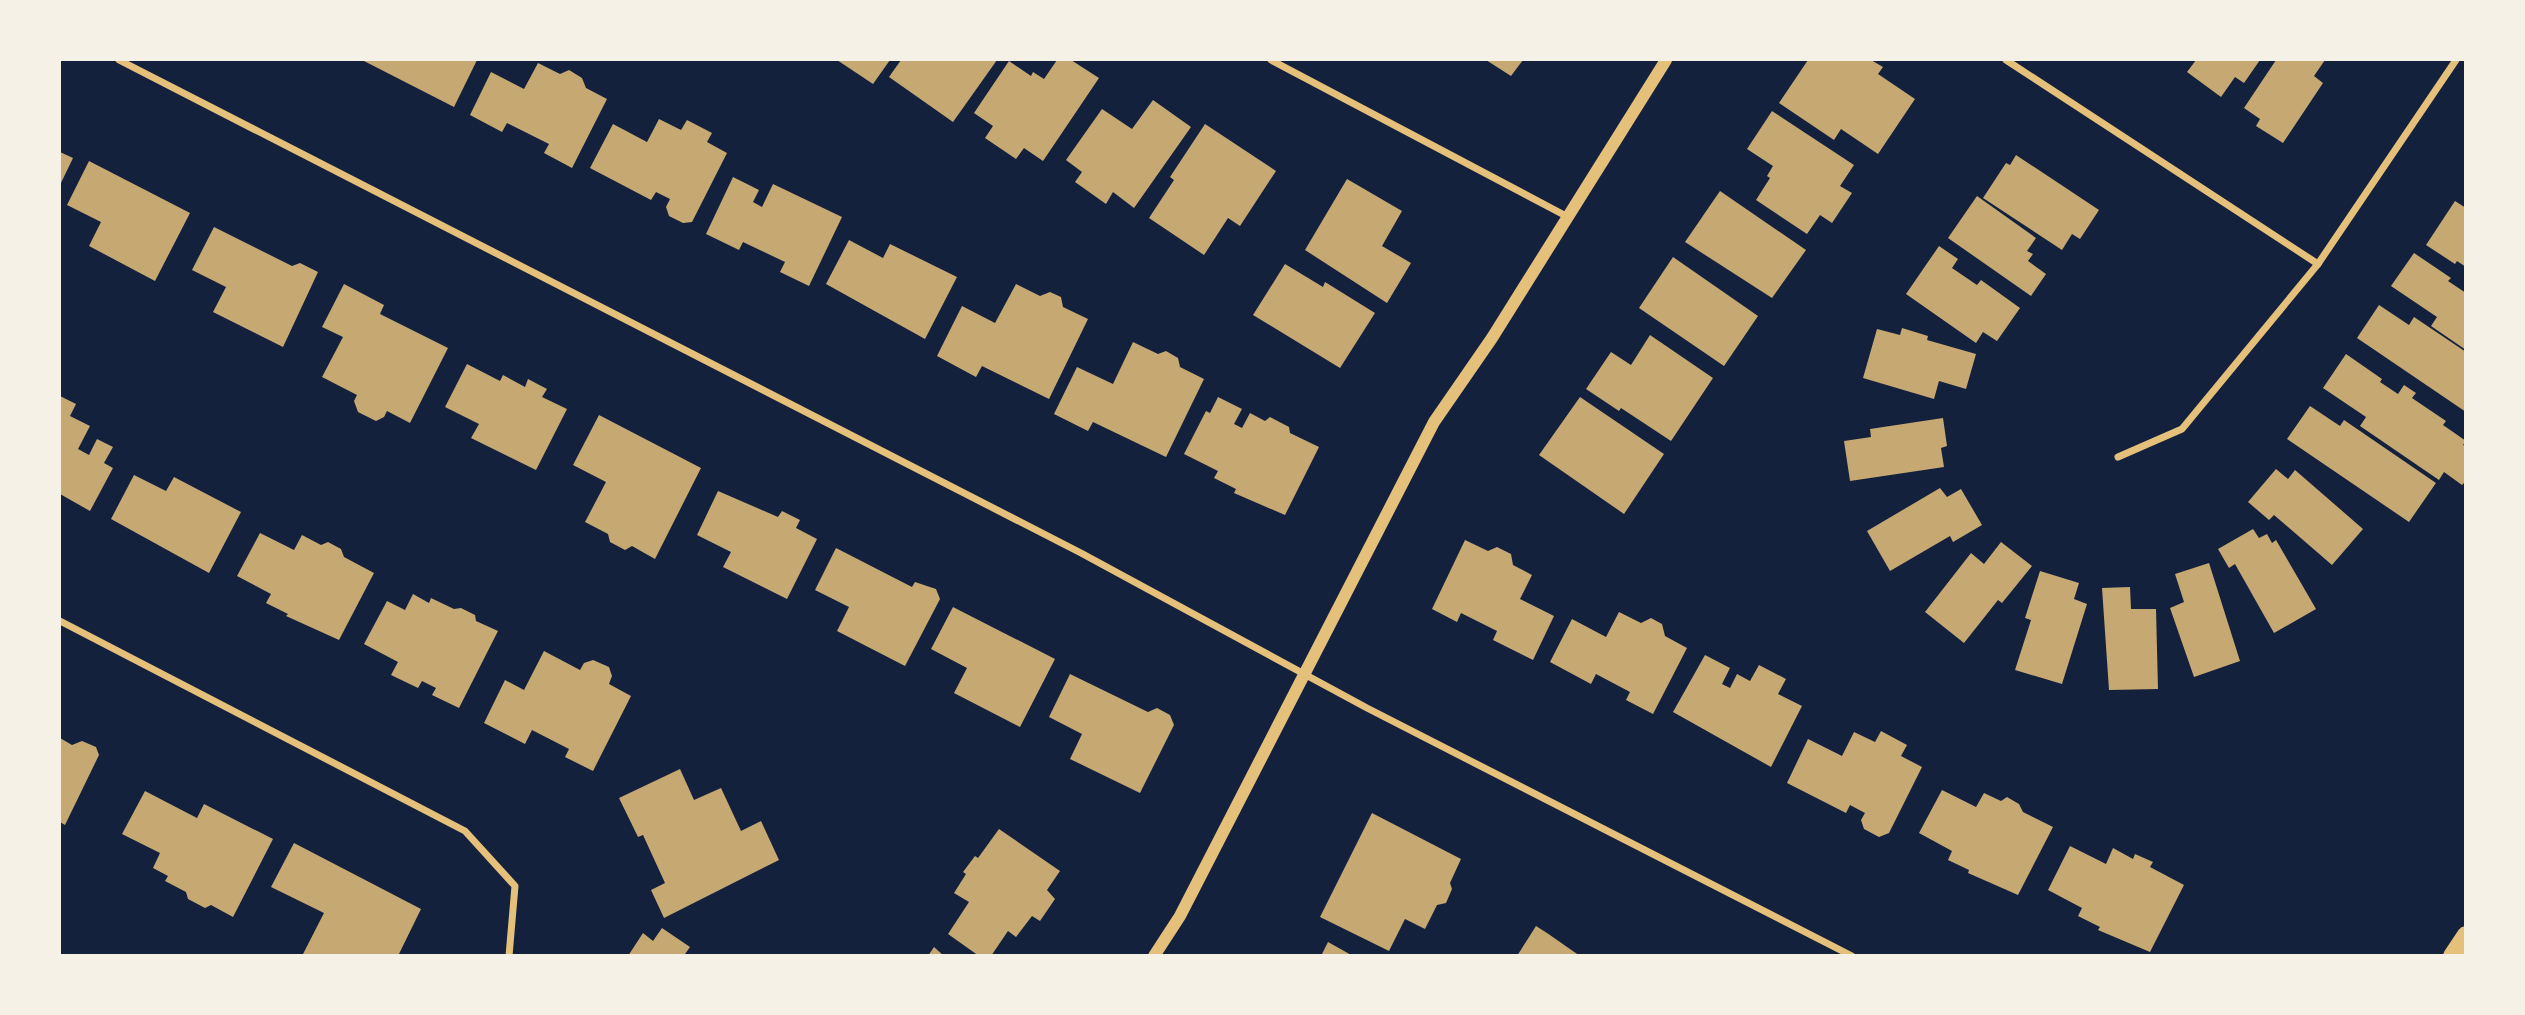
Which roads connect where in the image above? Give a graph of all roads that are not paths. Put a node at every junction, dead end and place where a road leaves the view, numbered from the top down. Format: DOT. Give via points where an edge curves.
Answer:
graph roads {
  1 [pos="119,60"];
  2 [pos="1271,60"];
  3 [pos="1666,60"];
  4 [pos="2006,60"];
  5 [pos="2456,60"];
  6 [pos="1568,217"];
  7 [pos="2318,264"];
  8 [pos="2118,457"];
  9 [pos="60,621"];
  10 [pos="1304,673"];
  11 [pos="2466,935"];
  12 [pos="509,956"];
  13 [pos="1154,956"];
  14 [pos="1852,956"];
  15 [pos="2452,956"];
  1 -- 10 [label="street" via="1081,553"];
  2 -- 6 [label="street"];
  3 -- 6 [label="street"];
  4 -- 7 [label="street"];
  5 -- 7 [label="street"];
  6 -- 10 [label="street" via="1434,422"];
  7 -- 8 [label="street" via="2182,429"];
  9 -- 12 [label="street" via="465,831 514,886"];
  10 -- 13 [label="street" via="1180,916"];
  10 -- 14 [label="street"];
  11 -- 15 [label="main road"];
}
